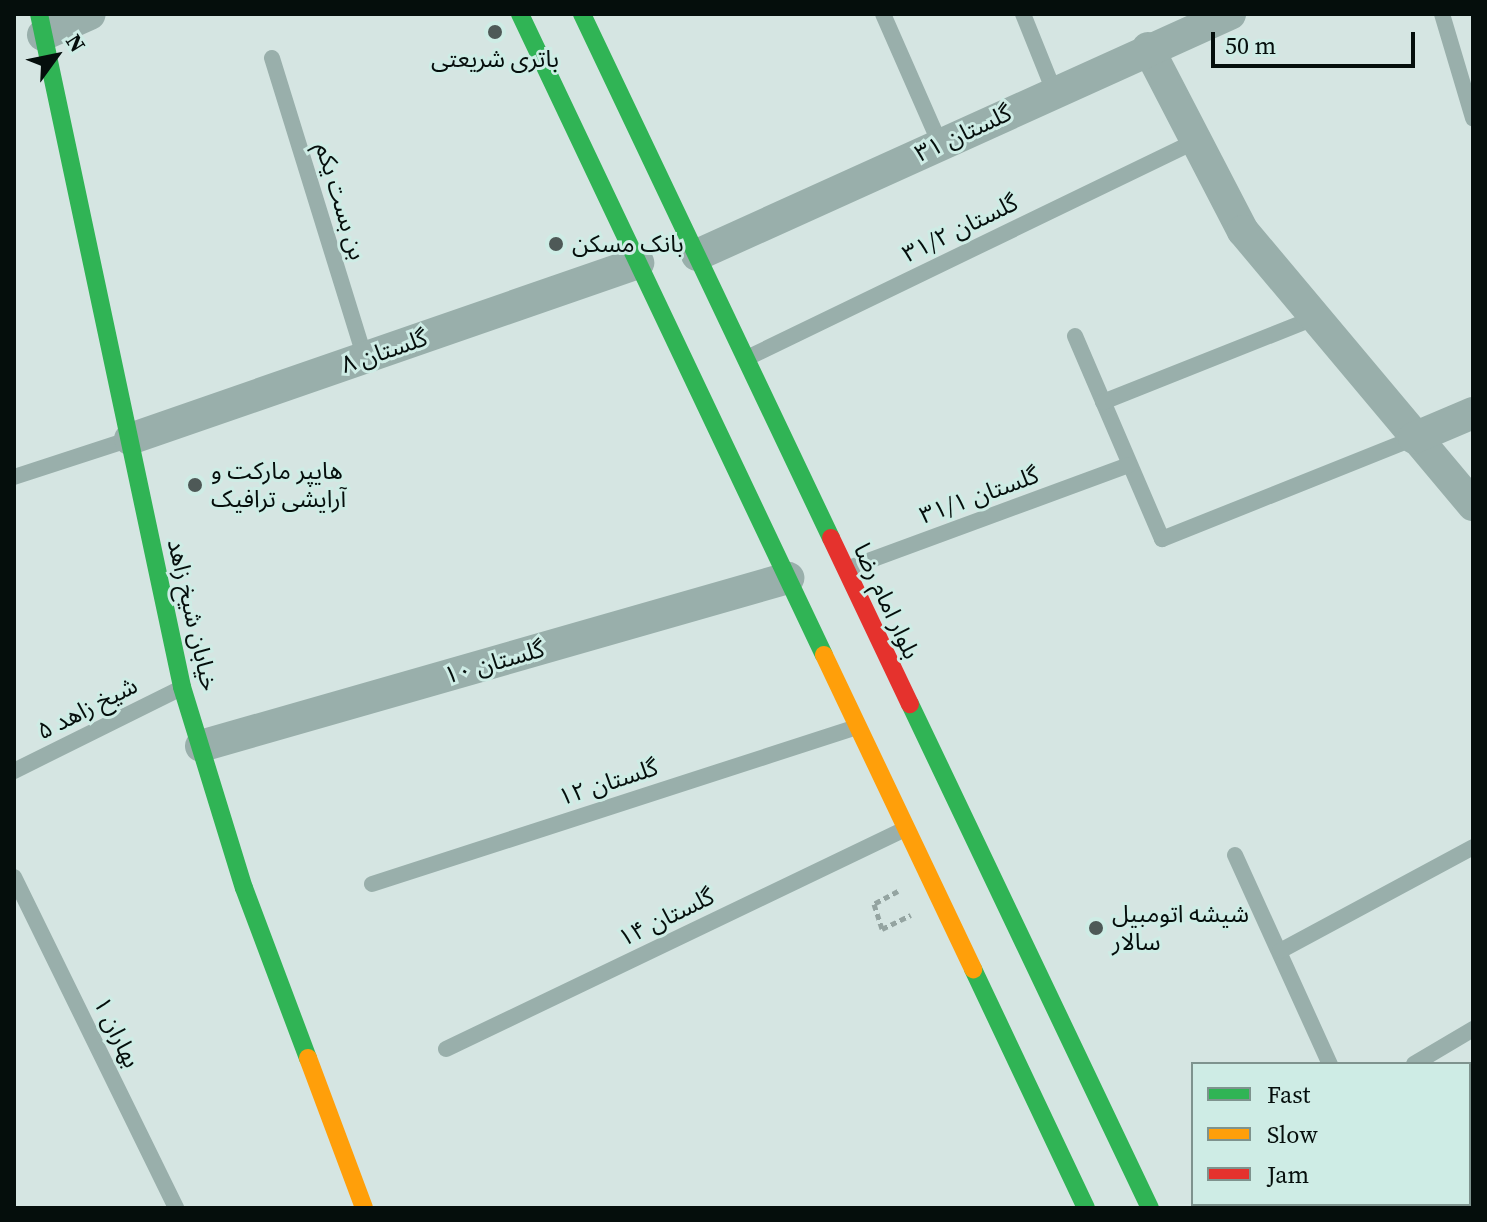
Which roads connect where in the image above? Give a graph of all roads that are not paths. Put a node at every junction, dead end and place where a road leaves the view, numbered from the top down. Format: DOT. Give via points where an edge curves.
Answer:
graph roads {
  1 [pos="90,14"];
  2 [pos="520,14"];
  3 [pos="582,14"];
  4 [pos="883,14"];
  5 [pos="1023,14"];
  6 [pos="1230,14"];
  7 [pos="1442,14"];
  8 [pos="41,24"];
  9 [pos="1148,48"];
  10 [pos="272,58"];
  11 [pos="1054,91"];
  12 [pos="1473,118"];
  13 [pos="1196,141"];
  14 [pos="940,144"];
  15 [pos="697,255"];
  16 [pos="638,263"];
  17 [pos="1314,318"];
  18 [pos="1075,336"];
  19 [pos="365,358"];
  20 [pos="745,358"];
  21 [pos="1103,402"];
  22 [pos="1473,413"];
  23 [pos="1414,438"];
  24 [pos="130,439"];
  25 [pos="1129,465"];
  26 [pos="14,477"];
  27 [pos="1473,505"];
  28 [pos="845,569"];
  29 [pos="788,578"];
  30 [pos="182,687"];
  31 [pos="858,727"];
  32 [pos="201,746"];
  33 [pos="14,771"];
  34 [pos="907,829"];
  35 [pos="1473,847"];
  36 [pos="1235,855"];
  37 [pos="14,877"];
  38 [pos="372,884"];
  39 [pos="1007,943"];
  40 [pos="1280,951"];
  41 [pos="969,961"];
  42 [pos="1473,1029"];
  43 [pos="446,1049"];
  44 [pos="1329,1062"];
  45 [pos="1417,1062"];
  46 [pos="176,1208"];
  47 [pos="364,1208"];
  48 [pos="1086,1208"];
  49 [pos="1150,1208"];
  1 -- 8 [label="street"];
  2 -- 16 [label="main road"];
  3 -- 15 [label="main road, بلوار امام رضا"];
  4 -- 14 [label="lane"];
  5 -- 11 [label="lane"];
  6 -- 9 [label="street, گلستان ۳۱"];
  7 -- 12 [label="lane"];
  8 -- 24 [label="main road, خیابان شیخ زاهد"];
  9 -- 11 [label="street, گلستان ۳۱"];
  9 -- 13 [label="street"];
  10 -- 19 [label="lane, بن بست یکم"];
  11 -- 14 [label="street, گلستان ۳۱"];
  13 -- 17 [label="street" via="1243,231"];
  13 -- 20 [label="lane, گلستان ۳۱/۲"];
  14 -- 15 [label="street, گلستان ۳۱"];
  15 -- 20 [label="main road, بلوار امام رضا"];
  16 -- 19 [label="street, گلستان ۸"];
  16 -- 29 [label="main road"];
  17 -- 21 [label="lane"];
  17 -- 23 [label="street"];
  18 -- 21 [label="lane"];
  19 -- 24 [label="street, گلستان ۸"];
  20 -- 28 [label="main road, بلوار امام رضا"];
  21 -- 25 [label="lane"];
  22 -- 23 [label="street"];
  23 -- 25 [label="lane" via="1162,539"];
  23 -- 27 [label="street"];
  24 -- 26 [label="lane"];
  24 -- 30 [label="main road, خیابان شیخ زاهد"];
  25 -- 28 [label="lane, گلستان ۳۱/۱"];
  28 -- 39 [label="main road, بلوار امام رضا"];
  29 -- 31 [label="main road"];
  29 -- 32 [label="street, گلستان ۱۰"];
  30 -- 32 [label="main road, خیابان شیخ زاهد"];
  30 -- 33 [label="lane, شیخ زاهد ۵"];
  31 -- 34 [label="main road"];
  31 -- 38 [label="lane, گلستان ۱۲"];
  32 -- 47 [label="main road, خیابان شیخ زاهد" via="244,888"];
  34 -- 41 [label="main road"];
  34 -- 43 [label="lane, گلستان ۱۴"];
  35 -- 40 [label="lane"];
  36 -- 40 [label="lane"];
  37 -- 46 [label="lane, بهاران ۱"];
  39 -- 41 [label="main road"];
  39 -- 49 [label="main road, بلوار امام رضا"];
  40 -- 44 [label="lane"];
  41 -- 48 [label="main road"];
  42 -- 45 [label="lane"];
}
